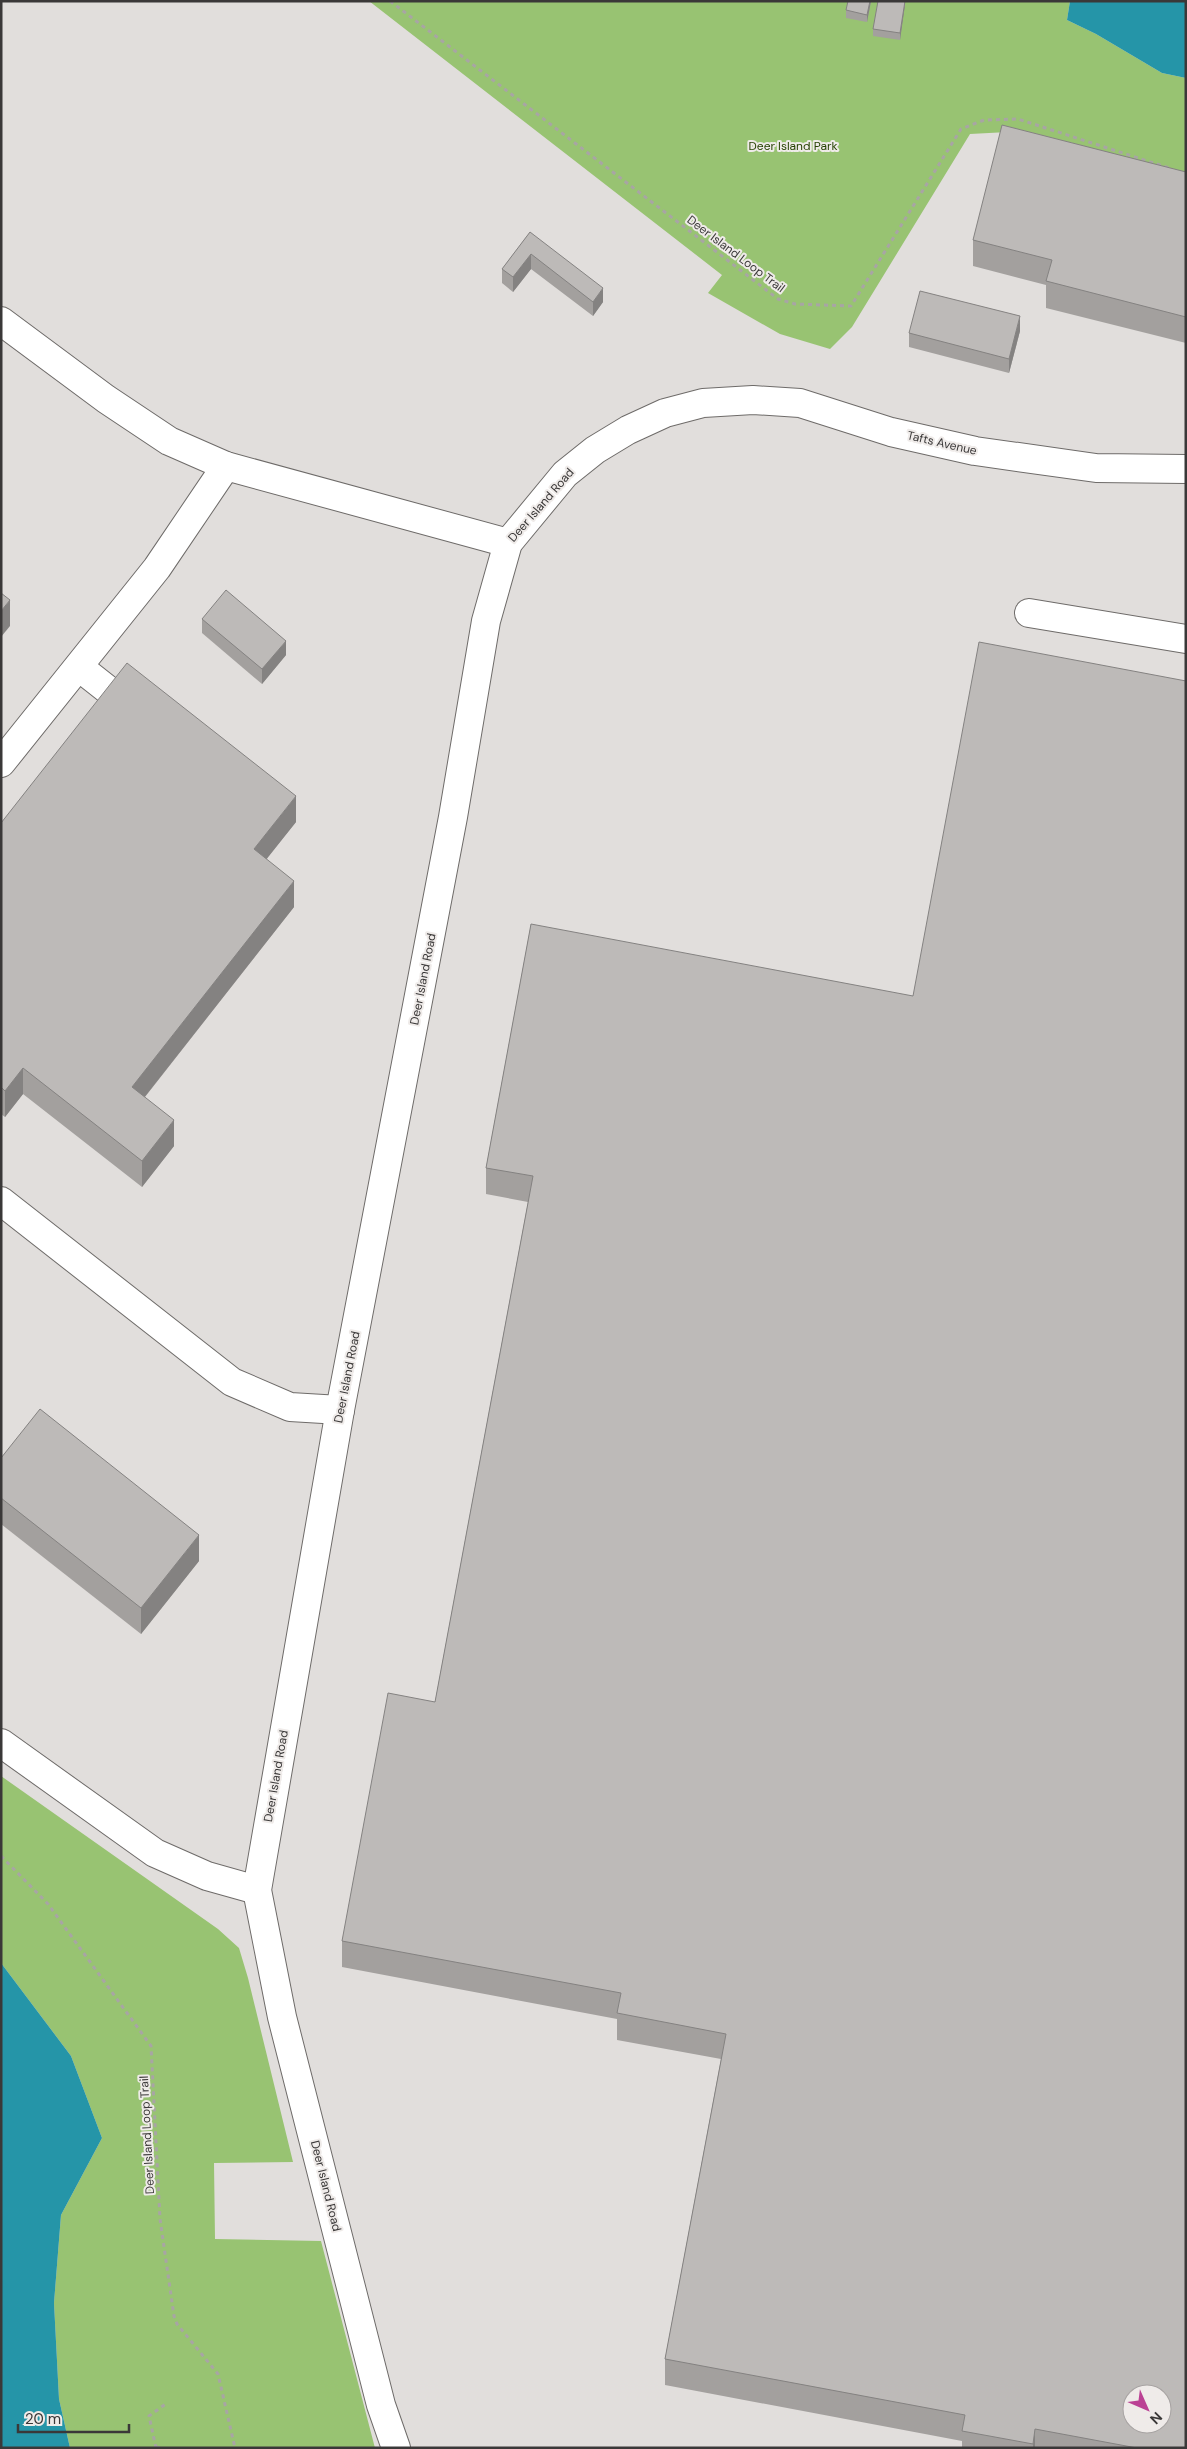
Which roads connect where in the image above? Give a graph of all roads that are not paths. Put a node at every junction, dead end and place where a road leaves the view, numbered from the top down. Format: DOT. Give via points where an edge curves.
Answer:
graph roads {
  1 [pos="1,320"];
  2 [pos="703,403"];
  3 [pos="226,466"];
  4 [pos="1186,469"];
  5 [pos="508,543"];
  6 [pos="1029,613"];
  7 [pos="1186,640"];
  8 [pos="78,667"];
  9 [pos="159,730"];
  10 [pos="1,764"];
  11 [pos="1,1201"];
  12 [pos="340,1410"];
  13 [pos="1,1743"];
  14 [pos="257,1890"];
  15 [pos="396,2448"];
  1 -- 3 [label="street" via="106,400 169,441"];
  2 -- 4 [label="street, Tafts Avenue" via="753,400 800,403 891,432 975,452 1096,468"];
  2 -- 5 [label="street, Deer Island Road" via="628,430 595,450 565,474"];
  3 -- 5 [label="street"];
  3 -- 8 [label="street" via="158,568"];
  5 -- 12 [label="street, Deer Island Road" via="486,621 451,826"];
  6 -- 7 [label="street"];
  8 -- 9 [label="street"];
  8 -- 10 [label="street"];
  11 -- 12 [label="street" via="232,1382 290,1407"];
  12 -- 14 [label="street, Deer Island Road"];
  13 -- 14 [label="street" via="155,1853 207,1876"];
  14 -- 15 [label="street, Deer Island Road" via="282,2017 381,2405"];
}
